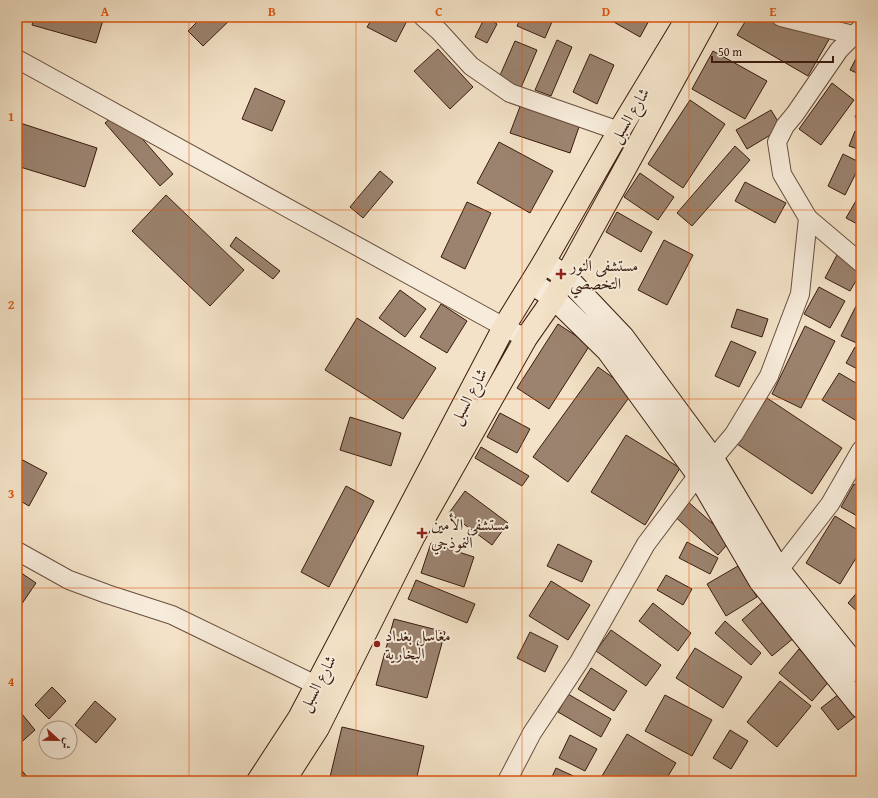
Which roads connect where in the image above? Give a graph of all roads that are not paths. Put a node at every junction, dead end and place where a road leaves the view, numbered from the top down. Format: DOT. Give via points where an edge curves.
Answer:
graph roads {
  1 [pos="423,17"];
  2 [pos="688,17"];
  3 [pos="708,17"];
  4 [pos="781,17"];
  5 [pos="859,33"];
  6 [pos="17,59"];
  7 [pos="619,130"];
  8 [pos="808,218"];
  9 [pos="544,262"];
  10 [pos="861,263"];
  11 [pos="565,276"];
  12 [pos="532,282"];
  13 [pos="554,298"];
  14 [pos="504,327"];
  15 [pos="526,338"];
  16 [pos="861,450"];
  17 [pos="713,459"];
  18 [pos="698,475"];
  19 [pos="17,551"];
  20 [pos="779,570"];
  21 [pos="861,672"];
  22 [pos="316,685"];
  23 [pos="861,707"];
  24 [pos="258,781"];
  25 [pos="284,781"];
  26 [pos="507,781"];
  1 -- 7 [label="street" via="471,66 510,93"];
  2 -- 7 [label="main road, شارع السبل"];
  3 -- 11 [label="main road, شارع السبل"];
  4 -- 5 [label="street"];
  5 -- 8 [label="street" via="839,50 785,126 777,142 782,174"];
  6 -- 14 [label="street"];
  7 -- 9 [label="main road, شارع السبل"];
  8 -- 10 [label="street"];
  8 -- 17 [label="street" via="800,294 769,376 734,434"];
  9 -- 11 [label="main road"];
  9 -- 12 [label="main road, شارع السبل"];
  11 -- 13 [label="main road, شارع السبل"];
  11 -- 17 [label="main road" via="623,337"];
  12 -- 13 [label="main road"];
  12 -- 14 [label="main road, شارع السبل"];
  13 -- 15 [label="main road, شارع السبل"];
  13 -- 18 [label="main road" via="608,351"];
  14 -- 15 [label="street"];
  14 -- 22 [label="main road, شارع السبل"];
  15 -- 25 [label="main road, شارع السبل" via="414,536 318,728"];
  16 -- 20 [label="street" via="830,504"];
  17 -- 18 [label="street"];
  17 -- 20 [label="main road"];
  18 -- 23 [label="main road" via="760,581"];
  18 -- 26 [label="street" via="646,544 579,662 532,733"];
  19 -- 22 [label="street" via="69,580 172,615"];
  20 -- 21 [label="main road"];
  22 -- 24 [label="main road, شارع السبل" via="299,718"];
}
